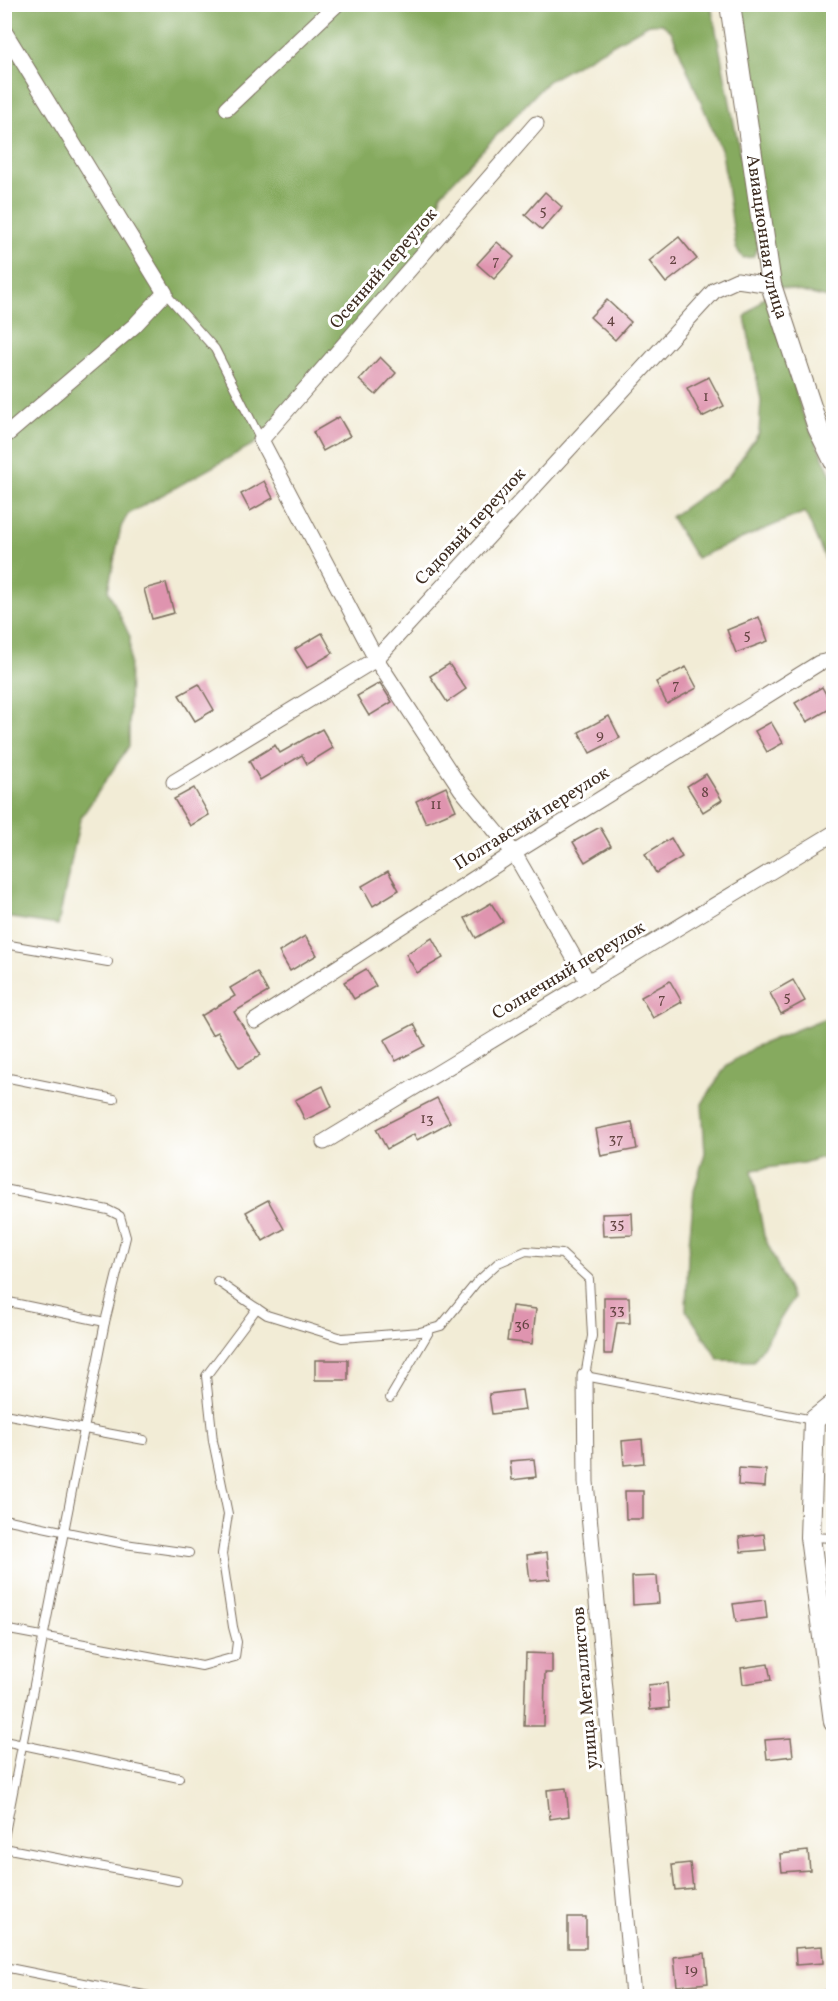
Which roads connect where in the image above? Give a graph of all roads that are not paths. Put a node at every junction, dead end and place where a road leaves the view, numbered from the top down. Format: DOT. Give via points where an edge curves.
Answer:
graph roads {
  1 [pos="337,4"];
  2 [pos="730,4"];
  3 [pos="4,31"];
  4 [pos="9,51"];
  5 [pos="227,108"];
  6 [pos="536,124"];
  7 [pos="771,285"];
  8 [pos="165,293"];
  9 [pos="4,437"];
  10 [pos="261,440"];
  11 [pos="834,460"];
  12 [pos="376,659"];
  13 [pos="834,660"];
  14 [pos="174,782"];
  15 [pos="834,833"];
  16 [pos="514,853"];
  17 [pos="4,944"];
  18 [pos="108,962"];
  19 [pos="588,982"];
  20 [pos="255,1021"];
  21 [pos="4,1077"];
  22 [pos="114,1099"];
  23 [pos="324,1142"];
  24 [pos="4,1190"];
  25 [pos="217,1281"];
  26 [pos="4,1302"];
  27 [pos="256,1308"];
  28 [pos="105,1322"];
  29 [pos="430,1329"];
  30 [pos="585,1376"];
  31 [pos="390,1398"];
  32 [pos="834,1404"];
  33 [pos="4,1414"];
  34 [pos="814,1420"];
  35 [pos="84,1429"];
  36 [pos="144,1440"];
  37 [pos="4,1518"];
  38 [pos="64,1531"];
  39 [pos="810,1537"];
  40 [pos="834,1538"];
  41 [pos="189,1553"];
  42 [pos="4,1629"];
  43 [pos="44,1637"];
  44 [pos="834,1722"];
  45 [pos="4,1741"];
  46 [pos="23,1745"];
  47 [pos="179,1778"];
  48 [pos="4,1838"];
  49 [pos="4,1848"];
  50 [pos="177,1881"];
  51 [pos="4,1967"];
  52 [pos="834,1994"];
  53 [pos="149,1996"];
  54 [pos="633,1996"];
  55 [pos="811,1996"];
  1 -- 5 [label="street"];
  2 -- 7 [label="street, Авиационная улица"];
  3 -- 4 [label="street"];
  4 -- 8 [label="street"];
  6 -- 10 [label="street, Осенний переулок"];
  7 -- 11 [label="street, Авиационная улица" via="818,428"];
  7 -- 12 [label="street, Садовый переулок" via="737,280 714,290"];
  8 -- 9 [label="street" via="134,326"];
  8 -- 10 [label="lane" via="216,349"];
  10 -- 12 [label="street"];
  12 -- 14 [label="street, Садовый переулок"];
  12 -- 16 [label="street" via="461,789"];
  13 -- 16 [label="street, Полтавский переулок" via="819,663"];
  15 -- 19 [label="street, Солнечный переулок"];
  16 -- 19 [label="street"];
  16 -- 20 [label="street, Полтавский переулок"];
  17 -- 18 [label="lane"];
  19 -- 23 [label="street, Солнечный переулок"];
  21 -- 22 [label="lane"];
  24 -- 28 [label="lane" via="108,1210 120,1216 126,1237"];
  25 -- 27 [label="lane"];
  26 -- 28 [label="lane"];
  27 -- 29 [label="lane" via="342,1338"];
  27 -- 43 [label="lane" via="206,1376 213,1441 228,1514 222,1554 237,1642 236,1657 202,1666"];
  28 -- 35 [label="lane"];
  29 -- 30 [label="lane" via="441,1326 498,1263 526,1251 562,1254 589,1279 592,1336"];
  29 -- 31 [label="lane"];
  30 -- 34 [label="lane"];
  30 -- 54 [label="street, улица Металлистов" via="586,1482"];
  32 -- 34 [label="street"];
  33 -- 35 [label="lane"];
  34 -- 39 [label="street"];
  35 -- 36 [label="lane"];
  35 -- 38 [label="lane"];
  37 -- 38 [label="lane"];
  38 -- 41 [label="lane"];
  38 -- 43 [label="lane"];
  39 -- 40 [label="lane"];
  39 -- 44 [label="street"];
  42 -- 43 [label="lane"];
  43 -- 46 [label="lane"];
  45 -- 46 [label="lane"];
  46 -- 47 [label="lane"];
  46 -- 48 [label="lane"];
  49 -- 50 [label="lane"];
  51 -- 53 [label="lane"];
  52 -- 55 [label="lane"];
}
